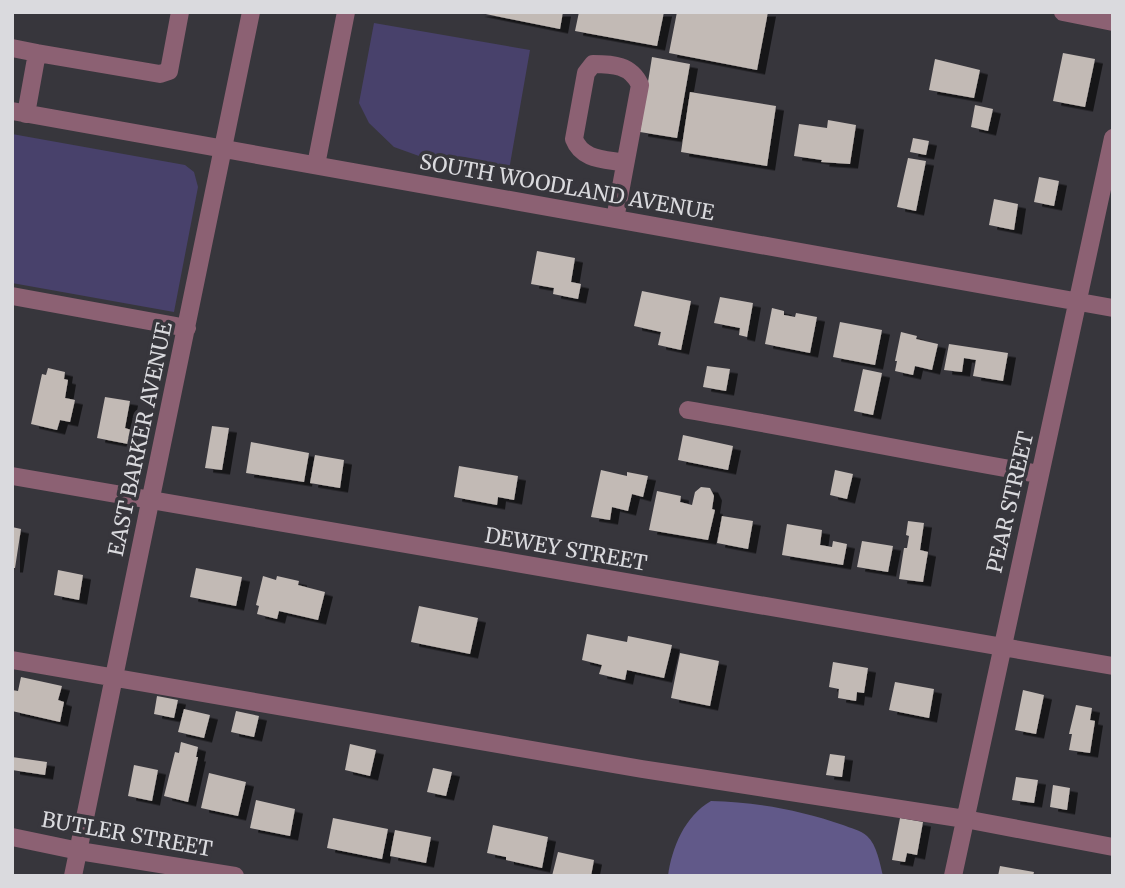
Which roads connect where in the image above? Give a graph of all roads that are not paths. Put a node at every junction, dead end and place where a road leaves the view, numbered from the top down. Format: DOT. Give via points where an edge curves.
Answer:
graph roads {
  1 [pos="180,12"];
  2 [pos="251,12"];
  3 [pos="346,12"];
  4 [pos="1063,12"];
  5 [pos="1113,22"];
  6 [pos="12,48"];
  7 [pos="37,53"];
  8 [pos="19,113"];
  9 [pos="1113,138"];
  10 [pos="225,148"];
  11 [pos="1110,162"];
  12 [pos="625,163"];
  13 [pos="316,165"];
  14 [pos="615,219"];
  15 [pos="12,296"];
  16 [pos="1078,302"];
  17 [pos="1113,308"];
  18 [pos="187,328"];
  19 [pos="688,410"];
  20 [pos="1040,474"];
  21 [pos="12,476"];
  22 [pos="150,500"];
  23 [pos="1001,647"];
  24 [pos="12,660"];
  25 [pos="1113,666"];
  26 [pos="114,677"];
  27 [pos="965,819"];
  28 [pos="12,837"];
  29 [pos="1113,847"];
  30 [pos="79,850"];
  31 [pos="73,876"];
  32 [pos="235,876"];
  33 [pos="953,876"];
  1 -- 7 [label="street" via="169,71 160,74"];
  2 -- 10 [label="street, EAST BARKER AVENUE"];
  3 -- 13 [label="street"];
  4 -- 5 [label="street"];
  6 -- 7 [label="street"];
  7 -- 8 [label="street"];
  8 -- 10 [label="street, SOUTH WOODLAND AVENUE"];
  9 -- 11 [label="street, PEAR STREET"];
  10 -- 13 [label="street, SOUTH WOODLAND AVENUE"];
  10 -- 18 [label="street, EAST BARKER AVENUE"];
  11 -- 16 [label="street, PEAR STREET"];
  12 -- 12 [label="street" via="640,85 622,66 593,64 586,73 574,139 588,156"];
  12 -- 14 [label="street"];
  13 -- 14 [label="street, SOUTH WOODLAND AVENUE"];
  14 -- 16 [label="street, SOUTH WOODLAND AVENUE"];
  15 -- 18 [label="street"];
  16 -- 17 [label="street, SOUTH WOODLAND AVENUE"];
  16 -- 20 [label="street, PEAR STREET"];
  18 -- 22 [label="street, EAST BARKER AVENUE"];
  19 -- 20 [label="street"];
  20 -- 23 [label="street, PEAR STREET"];
  21 -- 22 [label="street, DEWEY STREET"];
  22 -- 23 [label="street, DEWEY STREET"];
  22 -- 26 [label="street, EAST BARKER AVENUE"];
  23 -- 25 [label="street, DEWEY STREET"];
  23 -- 27 [label="street, PEAR STREET"];
  24 -- 26 [label="street"];
  26 -- 27 [label="street" via="642,769"];
  26 -- 30 [label="street, EAST BARKER AVENUE"];
  27 -- 29 [label="street"];
  27 -- 33 [label="street, PEAR STREET"];
  28 -- 30 [label="street, BUTLER STREET"];
  30 -- 31 [label="street, EAST BARKER AVENUE"];
  30 -- 32 [label="street, BUTLER STREET"];
}
